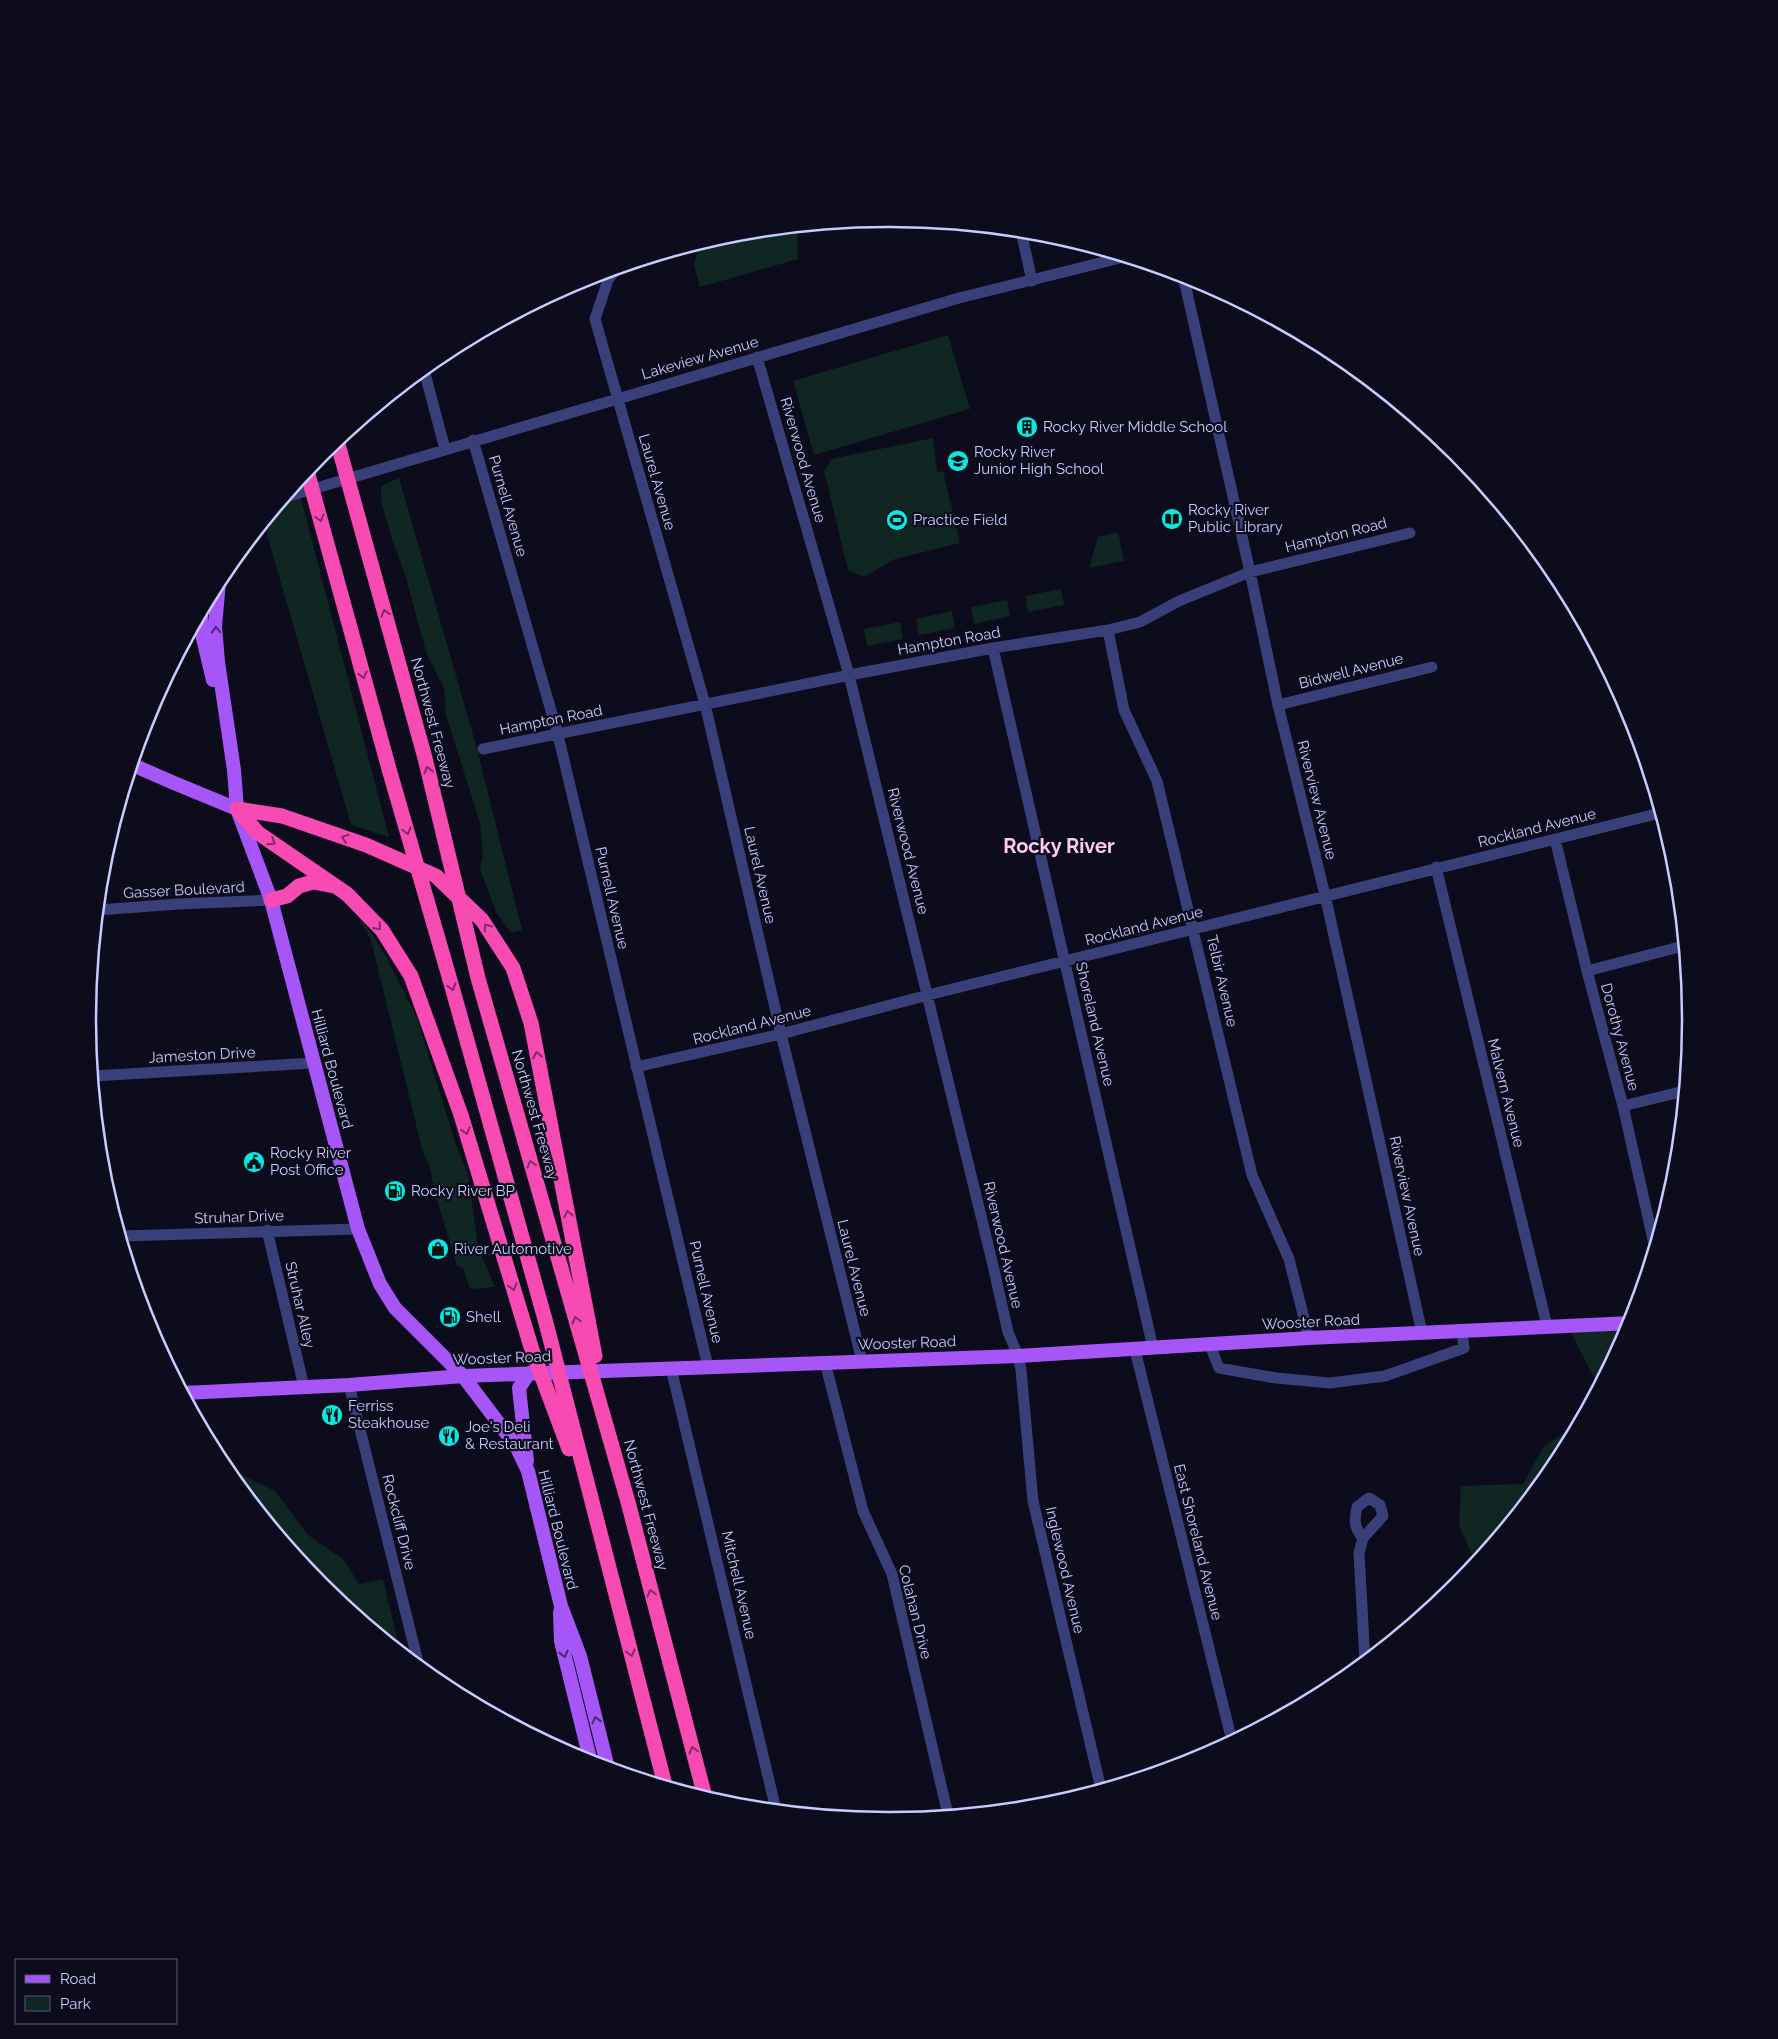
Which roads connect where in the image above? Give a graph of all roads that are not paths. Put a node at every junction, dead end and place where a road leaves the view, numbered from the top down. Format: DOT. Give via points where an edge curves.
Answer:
graph roads {
  1 [pos="1023,239"];
  2 [pos="1113,260"];
  3 [pos="603,281"];
  4 [pos="1032,281"];
  5 [pos="1185,284"];
  6 [pos="757,357"];
  7 [pos="426,377"];
  8 [pos="618,398"];
  9 [pos="473,440"];
  10 [pos="339,449"];
  11 [pos="445,449"];
  12 [pos="309,479"];
  13 [pos="296,494"];
  14 [pos="1410,533"];
  15 [pos="1250,572"];
  16 [pos="217,599"];
  17 [pos="201,624"];
  18 [pos="1108,630"];
  19 [pos="993,648"];
  20 [pos="1432,667"];
  21 [pos="850,675"];
  22 [pos="222,696"];
  23 [pos="705,704"];
  24 [pos="1278,704"];
  25 [pos="558,735"];
  26 [pos="483,749"];
  27 [pos="137,767"];
  28 [pos="238,809"];
  29 [pos="1655,814"];
  30 [pos="1555,839"];
  31 [pos="1436,867"];
  32 [pos="345,891"];
  33 [pos="1326,895"];
  34 [pos="271,900"];
  35 [pos="104,910"];
  36 [pos="1194,929"];
  37 [pos="1678,947"];
  38 [pos="1065,962"];
  39 [pos="1587,971"];
  40 [pos="928,995"];
  41 [pos="781,1034"];
  42 [pos="313,1063"];
  43 [pos="636,1067"];
  44 [pos="98,1076"];
  45 [pos="1678,1092"];
  46 [pos="1623,1106"];
  47 [pos="358,1229"];
  48 [pos="266,1230"];
  49 [pos="1652,1235"];
  50 [pos="126,1236"];
  51 [pos="1621,1323"];
  52 [pos="1547,1326"];
  53 [pos="1462,1331"];
  54 [pos="1422,1333"];
  55 [pos="1308,1338"];
  56 [pos="1210,1344"];
  57 [pos="1154,1348"];
  58 [pos="1135,1350"];
  59 [pos="1018,1356"];
  60 [pos="862,1361"];
  61 [pos="825,1362"];
  62 [pos="708,1367"];
  63 [pos="671,1368"];
  64 [pos="463,1376"];
  65 [pos="522,1378"];
  66 [pos="349,1385"];
  67 [pos="304,1387"];
  68 [pos="190,1393"];
  69 [pos="613,1451"];
  70 [pos="528,1471"];
  71 [pos="596,1521"];
  72 [pos="1363,1538"];
  73 [pos="561,1606"];
  74 [pos="1365,1653"];
  75 [pos="416,1655"];
  76 [pos="1230,1734"];
  77 [pos="589,1753"];
  78 [pos="606,1759"];
  79 [pos="663,1779"];
  80 [pos="1100,1783"];
  81 [pos="703,1790"];
  82 [pos="774,1803"];
  83 [pos="947,1810"];
  1 -- 4 [label="street"];
  2 -- 4 [label="street, Lakeview Avenue"];
  3 -- 8 [label="street, Laurel Avenue" via="595,319"];
  4 -- 6 [label="street, Lakeview Avenue" via="959,298"];
  5 -- 15 [label="street, Riverview Avenue"];
  6 -- 8 [label="street, Lakeview Avenue"];
  6 -- 21 [label="street, Riverwood Avenue"];
  7 -- 11 [label="street"];
  8 -- 9 [label="street, Lakeview Avenue"];
  8 -- 23 [label="street, Laurel Avenue"];
  9 -- 11 [label="street, Lakeview Avenue"];
  9 -- 25 [label="street, Purnell Avenue"];
  69 -- 10 [label="highway, Northwest Freeway, one-way" via="478,978 425,758"];
  11 -- 13 [label="street, Lakeview Avenue"];
  12 -- 71 [label="highway, one-way" via="388,770 546,1323"];
  14 -- 15 [label="street, Hampton Road"];
  15 -- 18 [label="street, Hampton Road" via="1179,601 1140,622"];
  15 -- 24 [label="street, Riverview Avenue"];
  22 -- 16 [label="main road, one-way" via="215,626"];
  17 -- 22 [label="main road" via="206,656"];
  18 -- 19 [label="street, Hampton Road"];
  18 -- 36 [label="street, Telbir Avenue" via="1124,710 1157,781"];
  19 -- 21 [label="street, Hampton Road"];
  19 -- 38 [label="street, Shoreland Avenue"];
  20 -- 24 [label="street, Bidwell Avenue"];
  21 -- 23 [label="street, Hampton Road"];
  21 -- 40 [label="street, Riverwood Avenue"];
  22 -- 28 [label="main road, Hilliard Boulevard"];
  23 -- 25 [label="street, Hampton Road"];
  23 -- 41 [label="street, Laurel Avenue"];
  24 -- 33 [label="street, Riverview Avenue"];
  25 -- 26 [label="street, Hampton Road"];
  25 -- 43 [label="street, Purnell Avenue"];
  27 -- 28 [label="main road"];
  28 -- 32 [label="highway, one-way" via="258,833"];
  28 -- 34 [label="main road, Hilliard Boulevard"];
  69 -- 28 [label="highway, one-way" via="531,1023 514,968 482,920 436,876 366,844 282,816"];
  29 -- 30 [label="street, Rockland Avenue"];
  30 -- 31 [label="street, Rockland Avenue"];
  30 -- 39 [label="street, Dorothy Avenue"];
  31 -- 33 [label="street, Rockland Avenue"];
  31 -- 52 [label="street, Malvern Avenue"];
  32 -- 34 [label="highway" via="313,882 299,886 287,896"];
  32 -- 71 [label="highway, one-way" via="382,930 411,976 461,1115 532,1350"];
  33 -- 36 [label="street, Rockland Avenue"];
  33 -- 54 [label="street, Riverview Avenue"];
  34 -- 35 [label="street, Gasser Boulevard"];
  34 -- 42 [label="main road, Hilliard Boulevard"];
  36 -- 38 [label="street, Rockland Avenue"];
  36 -- 55 [label="street, Telbir Avenue" via="1252,1175 1289,1259"];
  37 -- 39 [label="street"];
  38 -- 40 [label="street, Rockland Avenue"];
  38 -- 57 [label="street, Shoreland Avenue"];
  39 -- 46 [label="street, Dorothy Avenue"];
  40 -- 41 [label="street, Rockland Avenue"];
  40 -- 59 [label="street, Riverwood Avenue" via="1008,1332"];
  41 -- 43 [label="street, Rockland Avenue"];
  41 -- 60 [label="street, Laurel Avenue"];
  42 -- 44 [label="street, Jameston Drive"];
  42 -- 47 [label="main road, Hilliard Boulevard"];
  43 -- 62 [label="street, Purnell Avenue"];
  45 -- 46 [label="street"];
  46 -- 49 [label="street, Dorothy Avenue"];
  47 -- 48 [label="street, Struhar Drive"];
  47 -- 64 [label="main road, Hilliard Boulevard" via="380,1284 395,1308"];
  48 -- 50 [label="street, Struhar Drive"];
  48 -- 67 [label="street, Struhar Alley"];
  51 -- 52 [label="main road, Wooster Road"];
  52 -- 53 [label="main road, Wooster Road"];
  53 -- 54 [label="main road, Wooster Road"];
  53 -- 56 [label="street" via="1464,1348 1384,1376 1330,1384 1218,1368"];
  54 -- 55 [label="main road, Wooster Road"];
  55 -- 56 [label="main road, Wooster Road"];
  56 -- 57 [label="main road, Wooster Road"];
  57 -- 58 [label="main road, Wooster Road"];
  58 -- 59 [label="main road, Wooster Road"];
  58 -- 76 [label="street, East Shoreland Avenue"];
  59 -- 60 [label="main road, Wooster Road"];
  59 -- 80 [label="street, Inglewood Avenue" via="1024,1379 1033,1501"];
  60 -- 61 [label="main road, Wooster Road"];
  61 -- 62 [label="main road, Wooster Road"];
  61 -- 83 [label="street, Colahan Drive" via="863,1511 892,1574"];
  62 -- 63 [label="main road, Wooster Road"];
  63 -- 65 [label="main road, Wooster Road"];
  63 -- 82 [label="street, Mitchell Avenue"];
  64 -- 65 [label="main road, Wooster Road"];
  64 -- 66 [label="main road, Wooster Road"];
  64 -- 70 [label="main road, Hilliard Boulevard" via="516,1446"];
  65 -- 70 [label="main road"];
  66 -- 67 [label="main road, Wooster Road"];
  66 -- 75 [label="street, Rockcliff Drive"];
  67 -- 68 [label="main road, Wooster Road"];
  81 -- 69 [label="highway, Northwest Freeway, one-way"];
  70 -- 73 [label="main road, Hilliard Boulevard"];
  71 -- 79 [label="highway, one-way"];
  72 -- 74 [label="street" via="1359,1553"];
  73 -- 77 [label="main road, Hilliard Boulevard, one-way" via="561,1641"];
  78 -- 73 [label="main road, Hilliard Boulevard, one-way" via="580,1656"];
}
